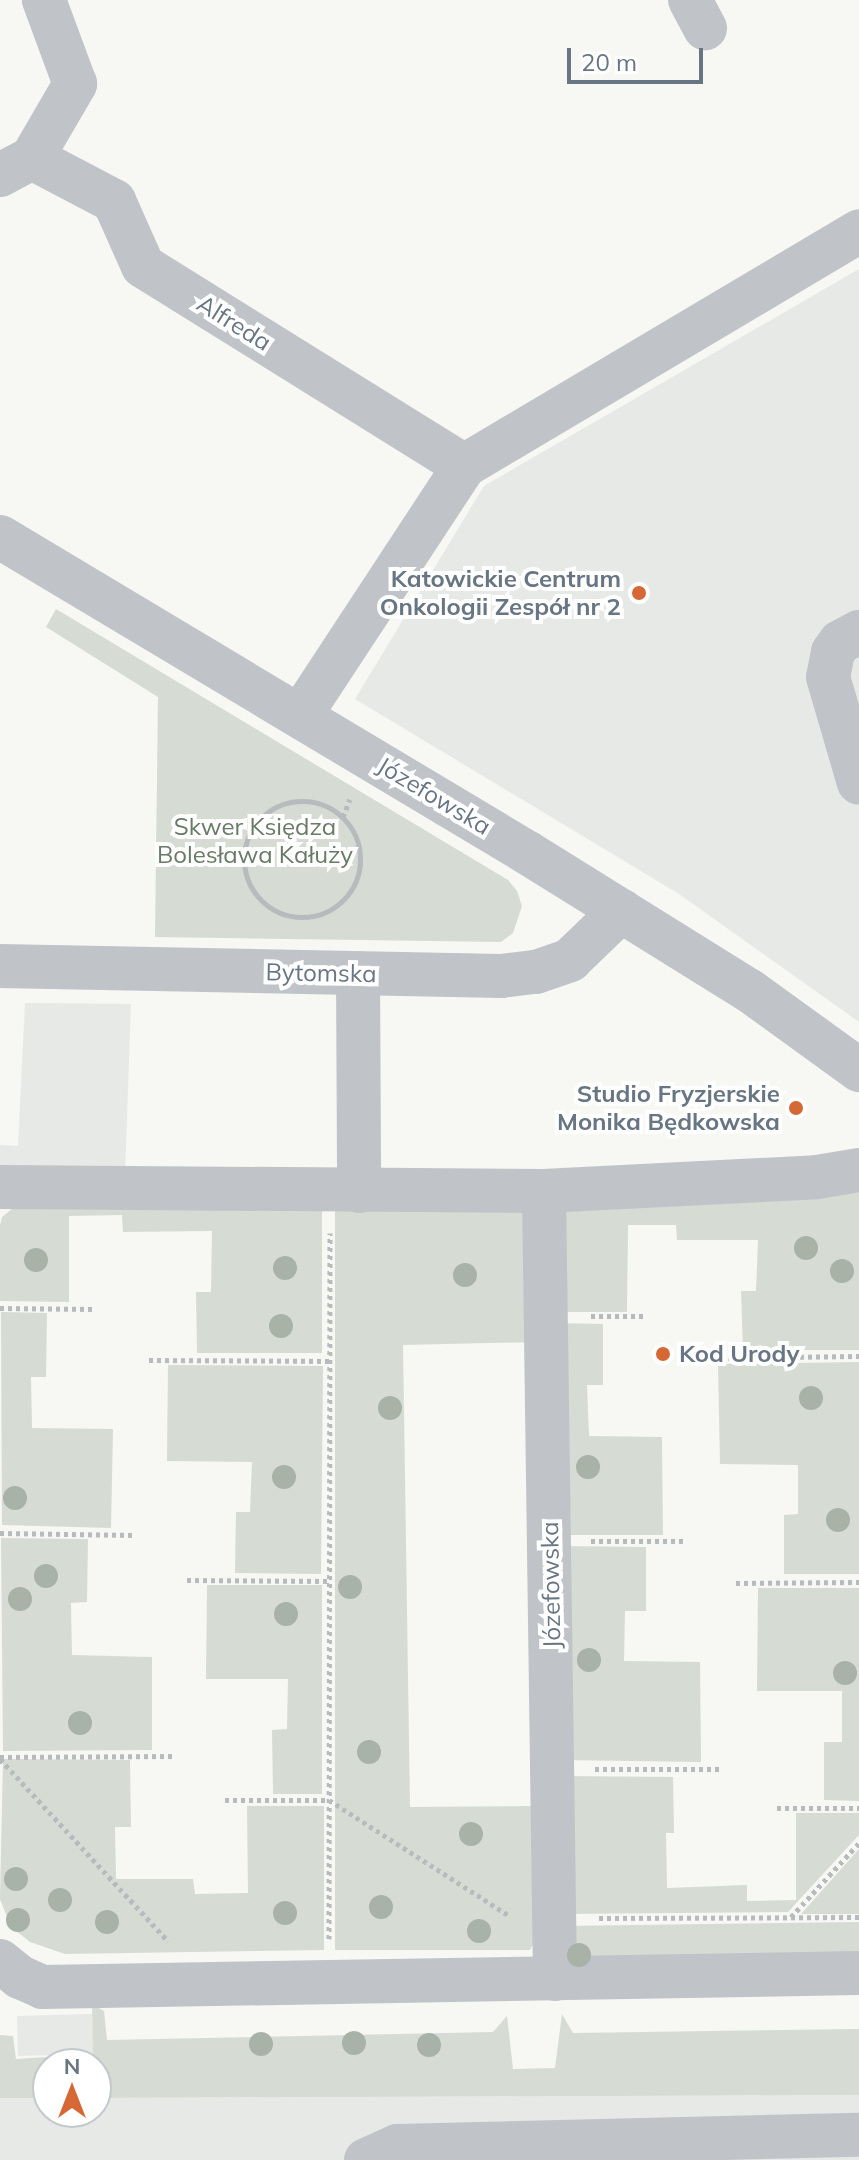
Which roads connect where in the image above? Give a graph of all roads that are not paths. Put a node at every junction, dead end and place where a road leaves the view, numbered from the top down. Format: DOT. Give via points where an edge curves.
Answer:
graph roads {
  1 [pos="44,0"];
  2 [pos="16,166"];
  3 [pos="859,231"];
  4 [pos="464,466"];
  5 [pos="0,537"];
  6 [pos="859,632"];
  7 [pos="300,716"];
  8 [pos="859,783"];
  9 [pos="621,911"];
  10 [pos="0,966"];
  11 [pos="358,973"];
  12 [pos="859,1070"];
  13 [pos="859,1170"];
  14 [pos="0,1187"];
  15 [pos="344,1191"];
  16 [pos="544,1191"];
  17 [pos="0,1961"];
  18 [pos="859,1973"];
  19 [pos="555,1979"];
  20 [pos="859,2135"];
  21 [pos="622,2150"];
  22 [pos="366,2160"];
  1 -- 2 [label="street, Alfreda" via="75,84"];
  2 -- 4 [label="street, Alfreda" via="114,201 143,266"];
  3 -- 4 [label="street"];
  4 -- 7 [label="street"];
  5 -- 7 [label="street, Józefowska"];
  6 -- 8 [label="street" via="833,652 828,677"];
  7 -- 9 [label="street, Józefowska"];
  9 -- 11 [label="street, Bytomska" via="570,960 536,972"];
  9 -- 12 [label="street, Józefowska" via="750,991"];
  10 -- 11 [label="street, Bytomska"];
  11 -- 15 [label="street"];
  13 -- 16 [label="street" via="817,1177"];
  14 -- 15 [label="street"];
  15 -- 16 [label="street"];
  16 -- 19 [label="street, Józefowska"];
  17 -- 19 [label="street" via="42,1987"];
  18 -- 19 [label="street"];
  20 -- 21 [label="street"];
  21 -- 22 [label="street" via="397,2146"];
}
